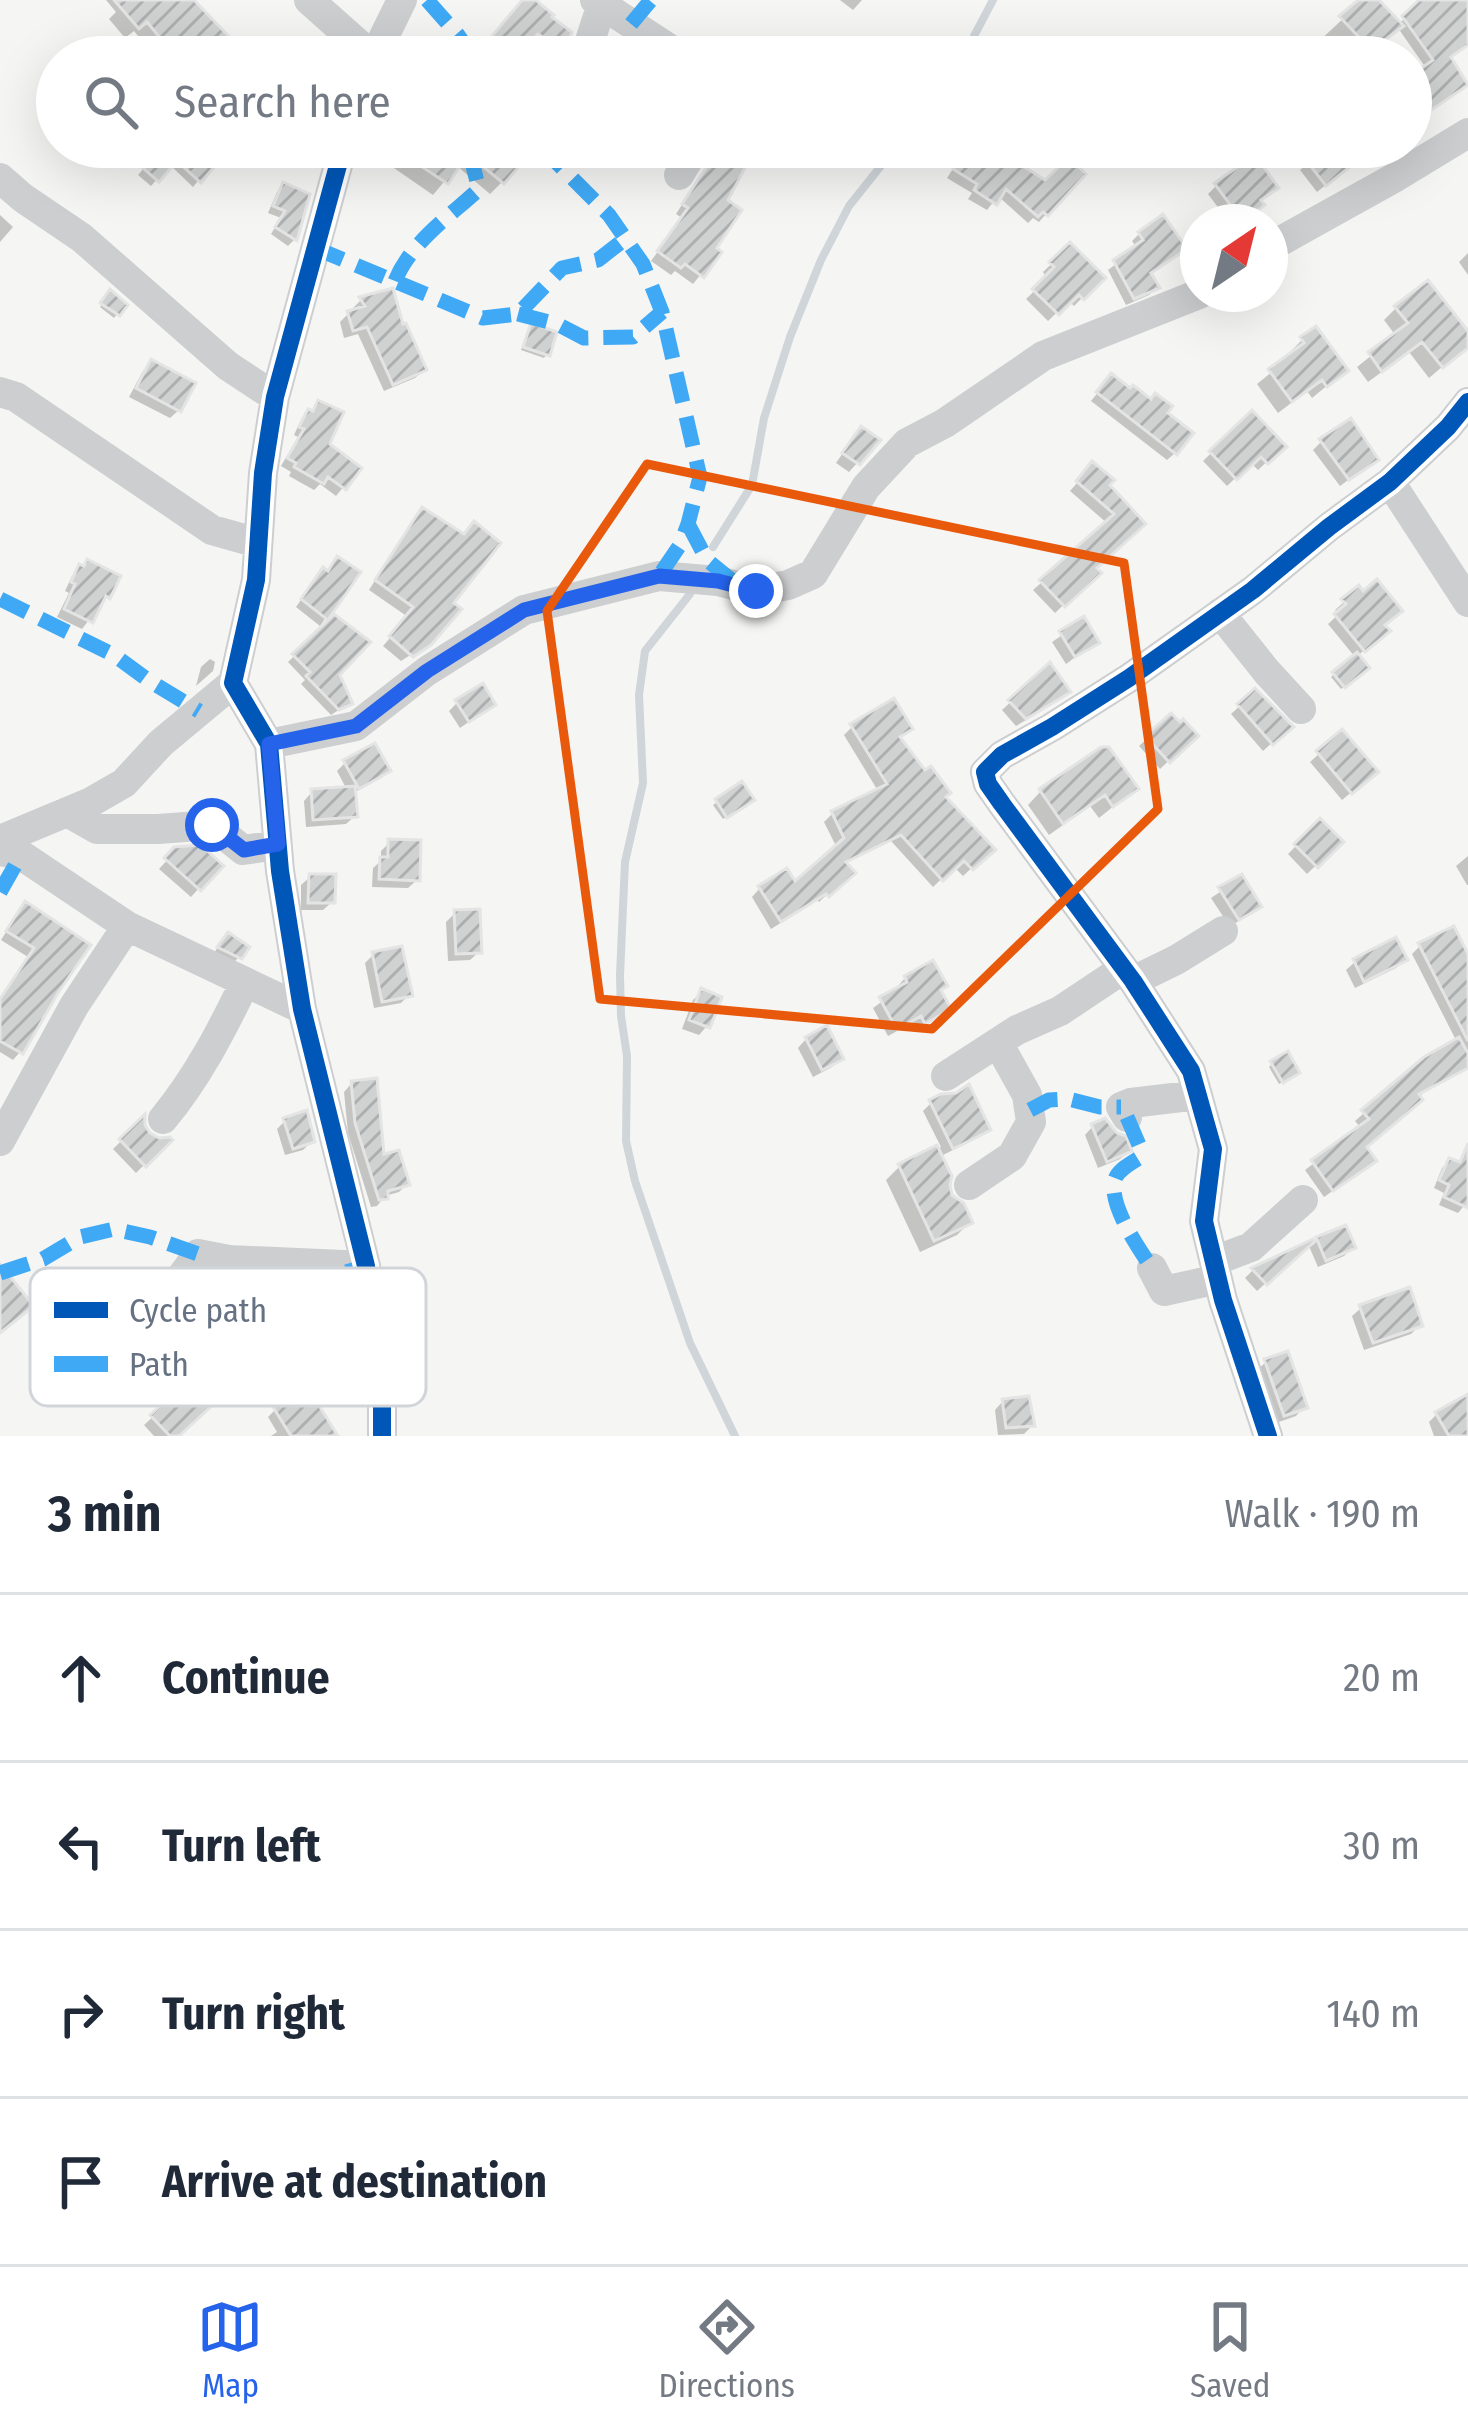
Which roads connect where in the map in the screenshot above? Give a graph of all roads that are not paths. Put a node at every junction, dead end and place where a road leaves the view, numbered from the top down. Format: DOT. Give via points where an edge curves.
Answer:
graph roads {
  1 [pos="309,0"];
  2 [pos="402,0"];
  3 [pos="598,2"];
  4 [pos="350,36"];
  5 [pos="384,36"];
  6 [pos="591,36"];
  7 [pos="650,36"];
  8 [pos="1468,133"];
  9 [pos="1432,155"];
  10 [pos="337,168"];
  11 [pos="683,168"];
  12 [pos="1410,168"];
  13 [pos="679,175"];
  14 [pos="0,178"];
  15 [pos="1288,237"];
  16 [pos="1180,302"];
  17 [pos="0,392"];
  18 [pos="275,397"];
  19 [pos="1468,402"];
  20 [pos="1390,482"];
  21 [pos="259,543"];
  22 [pos="1468,602"];
  23 [pos="1220,614"];
  24 [pos="233,683"];
  25 [pos="1300,709"];
  26 [pos="269,744"];
  27 [pos="67,812"];
  28 [pos="0,840"];
  29 [pos="278,844"];
  30 [pos="0,851"];
  31 [pos="127,926"];
  32 [pos="1223,931"];
  33 [pos="1128,975"];
  34 [pos="245,982"];
  35 [pos="302,1009"];
  36 [pos="998,1043"];
  37 [pos="946,1076"];
  38 [pos="1198,1095"];
  39 [pos="1127,1117"];
  40 [pos="163,1119"];
  41 [pos="0,1141"];
  42 [pos="968,1185"];
  43 [pos="1303,1200"];
  44 [pos="365,1266"];
  45 [pos="188,1268"];
  46 [pos="1152,1268"];
  47 [pos="1216,1270"];
  48 [pos="1260,1434"];
  1 -- 4 [label="street"];
  2 -- 5 [label="street"];
  3 -- 6 [label="street"];
  3 -- 7 [label="street"];
  8 -- 9 [label="street"];
  10 -- 18 [label="street"];
  11 -- 13 [label="street"];
  12 -- 15 [label="street"];
  14 -- 18 [label="street"];
  16 -- 26 [label="street" via="1043,356 907,443 866,487 814,574 756,591 659,576 524,610 356,726"];
  17 -- 21 [label="street" via="212,530"];
  18 -- 21 [label="street"];
  19 -- 20 [label="street"];
  20 -- 22 [label="street"];
  20 -- 23 [label="street"];
  21 -- 24 [label="street"];
  23 -- 25 [label="street"];
  23 -- 33 [label="street" via="985,772"];
  24 -- 26 [label="street"];
  24 -- 27 [label="street" via="124,783"];
  26 -- 29 [label="street"];
  27 -- 28 [label="street"];
  27 -- 29 [label="street" via="97,829 212,825 244,850"];
  29 -- 35 [label="street"];
  30 -- 31 [label="street" via="21,855"];
  31 -- 34 [label="street"];
  31 -- 41 [label="street"];
  32 -- 33 [label="street" via="1176,960"];
  33 -- 36 [label="street"];
  33 -- 38 [label="street" via="1191,1071"];
  34 -- 35 [label="street"];
  34 -- 40 [label="street"];
  35 -- 44 [label="street"];
  36 -- 37 [label="street"];
  36 -- 42 [label="street" via="1027,1095 1031,1122 1012,1156"];
  38 -- 39 [label="street" via="1131,1103 1121,1107"];
  38 -- 47 [label="street" via="1213,1149 1204,1221"];
  43 -- 47 [label="street"];
  44 -- 45 [label="street" via="198,1254"];
  46 -- 47 [label="street" via="1164,1291"];
  47 -- 48 [label="street"];
}
